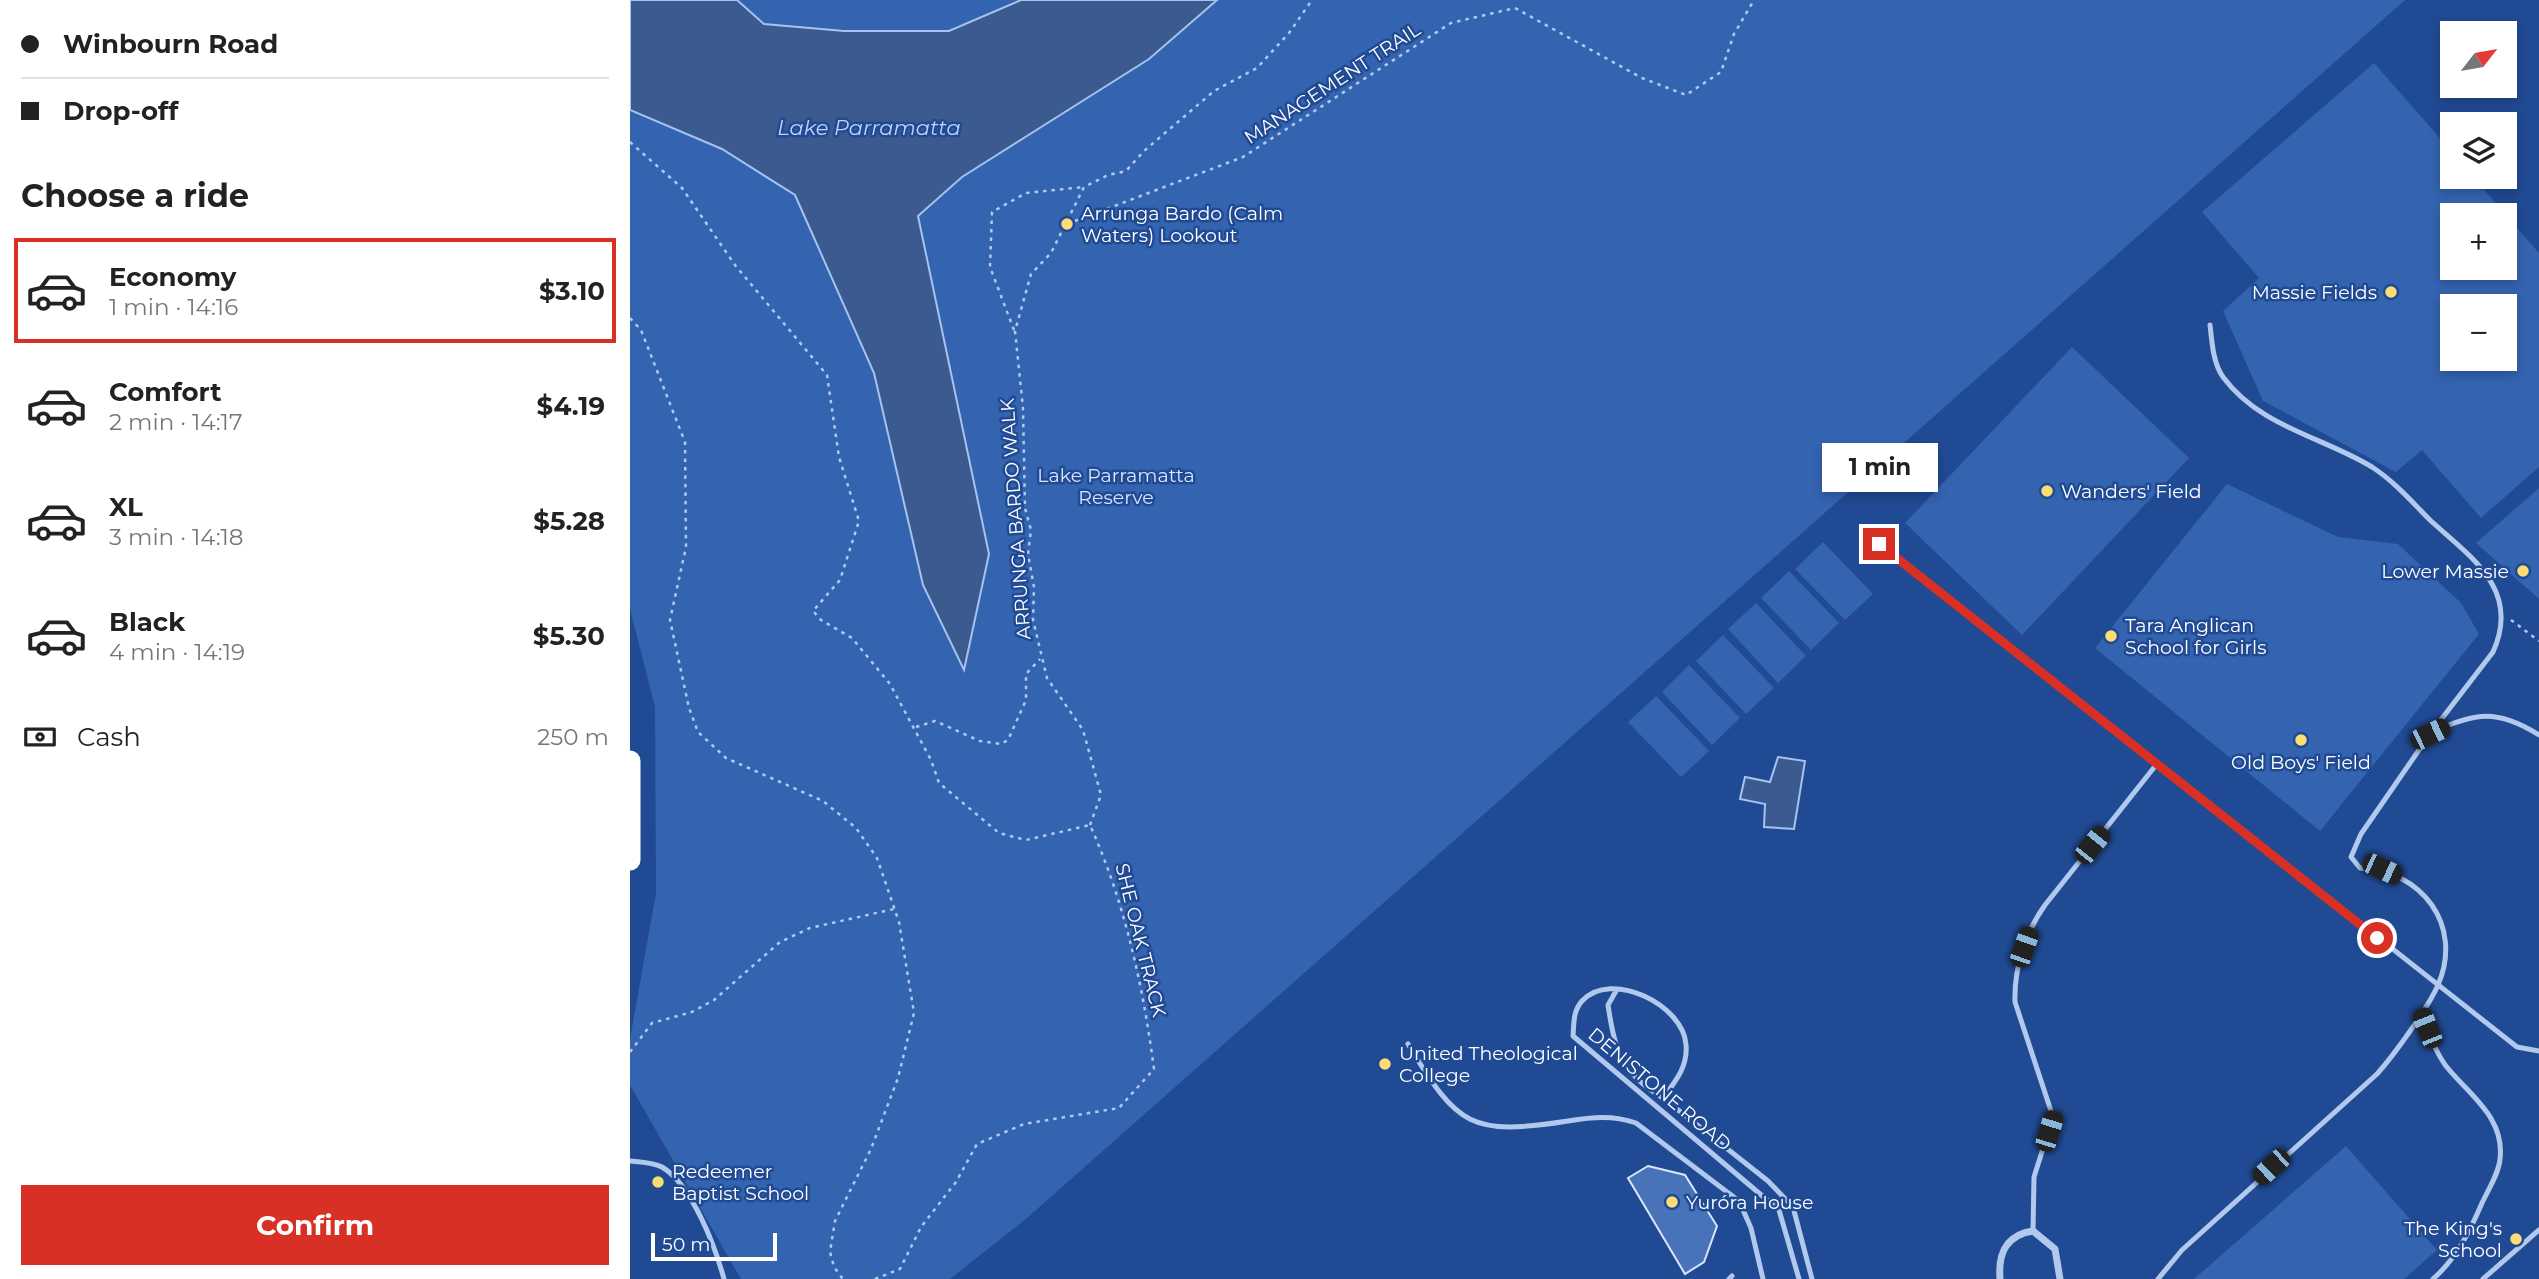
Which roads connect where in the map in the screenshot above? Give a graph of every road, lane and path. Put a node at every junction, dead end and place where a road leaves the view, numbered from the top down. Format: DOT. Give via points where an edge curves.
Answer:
graph roads {
  1 [pos="1312,0"];
  2 [pos="1754,0"];
  3 [pos="630,142"];
  4 [pos="1084,187"];
  5 [pos="1067,224"];
  6 [pos="630,318"];
  7 [pos="2210,326"];
  8 [pos="1015,331"];
  9 [pos="1879,544"];
  10 [pos="2502,614"];
  11 [pos="2539,641"];
  12 [pos="1040,659"];
  13 [pos="915,728"];
  14 [pos="2430,734"];
  15 [pos="2539,735"];
  16 [pos="630,761"];
  17 [pos="2157,765"];
  18 [pos="1090,825"];
  19 [pos="630,860"];
  20 [pos="894,909"];
  21 [pos="2438,986"];
  22 [pos="1616,990"];
  23 [pos="2420,1013"];
  24 [pos="1408,1044"];
  25 [pos="2539,1051"];
  26 [pos="630,1052"];
  27 [pos="1663,1098"];
  28 [pos="630,1161"];
  29 [pos="2539,1230"];
  30 [pos="2033,1231"];
  31 [pos="724,1279"];
  32 [pos="846,1279"];
  33 [pos="875,1279"];
  34 [pos="1763,1279"];
  35 [pos="1799,1279"];
  36 [pos="1812,1279"];
  37 [pos="2000,1279"];
  38 [pos="2060,1279"];
  39 [pos="2158,1279"];
  40 [pos="2433,1279"];
  41 [pos="2483,1279"];
  1 -- 4 [label="path" via="1257,68 1214,91 1126,171"];
  2 -- 5 [label="path, MANAGEMENT TRAIL" via="1734,34 1721,72 1686,95 1642,78 1516,8 1451,23 1243,157"];
  3 -- 13 [label="path" via="682,188 735,265 827,375 839,457 859,521 840,580 813,611 852,638 890,684"];
  4 -- 5 [label="path, ARRUNGA BARDO WALK"];
  4 -- 8 [label="path" via="1026,194 992,212 990,267"];
  5 -- 8 [label="path, ARRUNGA BARDO WALK" via="1051,253 1031,274"];
  6 -- 20 [label="path" via="641,330 685,442 686,547 670,620 698,732 726,758 823,801 856,828 877,858"];
  7 -- 10 [label="lane" via="2221,375 2240,396 2266,418 2371,467 2398,487 2485,569"];
  8 -- 12 [label="path, ARRUNGA BARDO WALK" via="1023,408 1025,508 1031,530 1028,554 1033,620"];
  9 -- 17 [label="lane"];
  10 -- 11 [label="path"];
  10 -- 14 [label="lane" via="2493,652"];
  12 -- 13 [label="path" via="1026,674 1026,700 1008,740 1001,744 981,741 935,721"];
  12 -- 18 [label="path, ARRUNGA BARDO WALK" via="1047,678 1083,730 1101,795"];
  13 -- 18 [label="path" via="939,783 999,833 1026,840"];
  14 -- 15 [label="lane" via="2470,716 2494,716 2518,722"];
  14 -- 21 [label="lane" via="2361,834 2351,858 2360,868 2382,869 2426,895 2438,915 2444,939 2445,962"];
  16 -- 19 [label="highway"];
  17 -- 21 [label="lane"];
  17 -- 30 [label="lane" via="2031,924 2024,947 2014,985 2015,1002 2053,1117 2034,1177"];
  18 -- 33 [label="path, SHE OAK TRACK" via="1110,870 1139,977 1154,1069 1119,1108 1024,1124 977,1144 956,1182 921,1227 900,1269"];
  20 -- 26 [label="path" via="810,928 780,942 714,1000 692,1012 652,1023"];
  20 -- 32 [label="path" via="914,1013 871,1149 835,1221 830,1252 834,1267"];
  21 -- 23 [label="lane"];
  21 -- 25 [label="lane" via="2517,1047"];
  22 -- 27 [label="lane" via="1608,1005 1617,1053 1635,1078"];
  22 -- 27 [label="lane, DENISTONE ROAD" via="1657,1002 1678,1020 1687,1044 1684,1060 1676,1082"];
  22 -- 35 [label="lane, DENISTONE ROAD" via="1583,999 1574,1014 1573,1036 1779,1210"];
  23 -- 39 [label="lane" via="2398,1052 2377,1074 2182,1250"];
  23 -- 40 [label="lane" via="2445,1064 2491,1116 2501,1143 2500,1162 2472,1226"];
  24 -- 34 [label="lane" via="1442,1098 1465,1117 1491,1127 1516,1129 1618,1116 1636,1122 1739,1201 1751,1228"];
  27 -- 36 [label="lane, DENISTONE ROAD" via="1769,1181 1793,1207"];
  28 -- 31 [label="lane" via="653,1163 674,1176 706,1230"];
  29 -- 41 [label="lane"];
  30 -- 37 [label="street" via="2021,1233 2001,1252"];
  30 -- 38 [label="street" via="2055,1249"];
}
